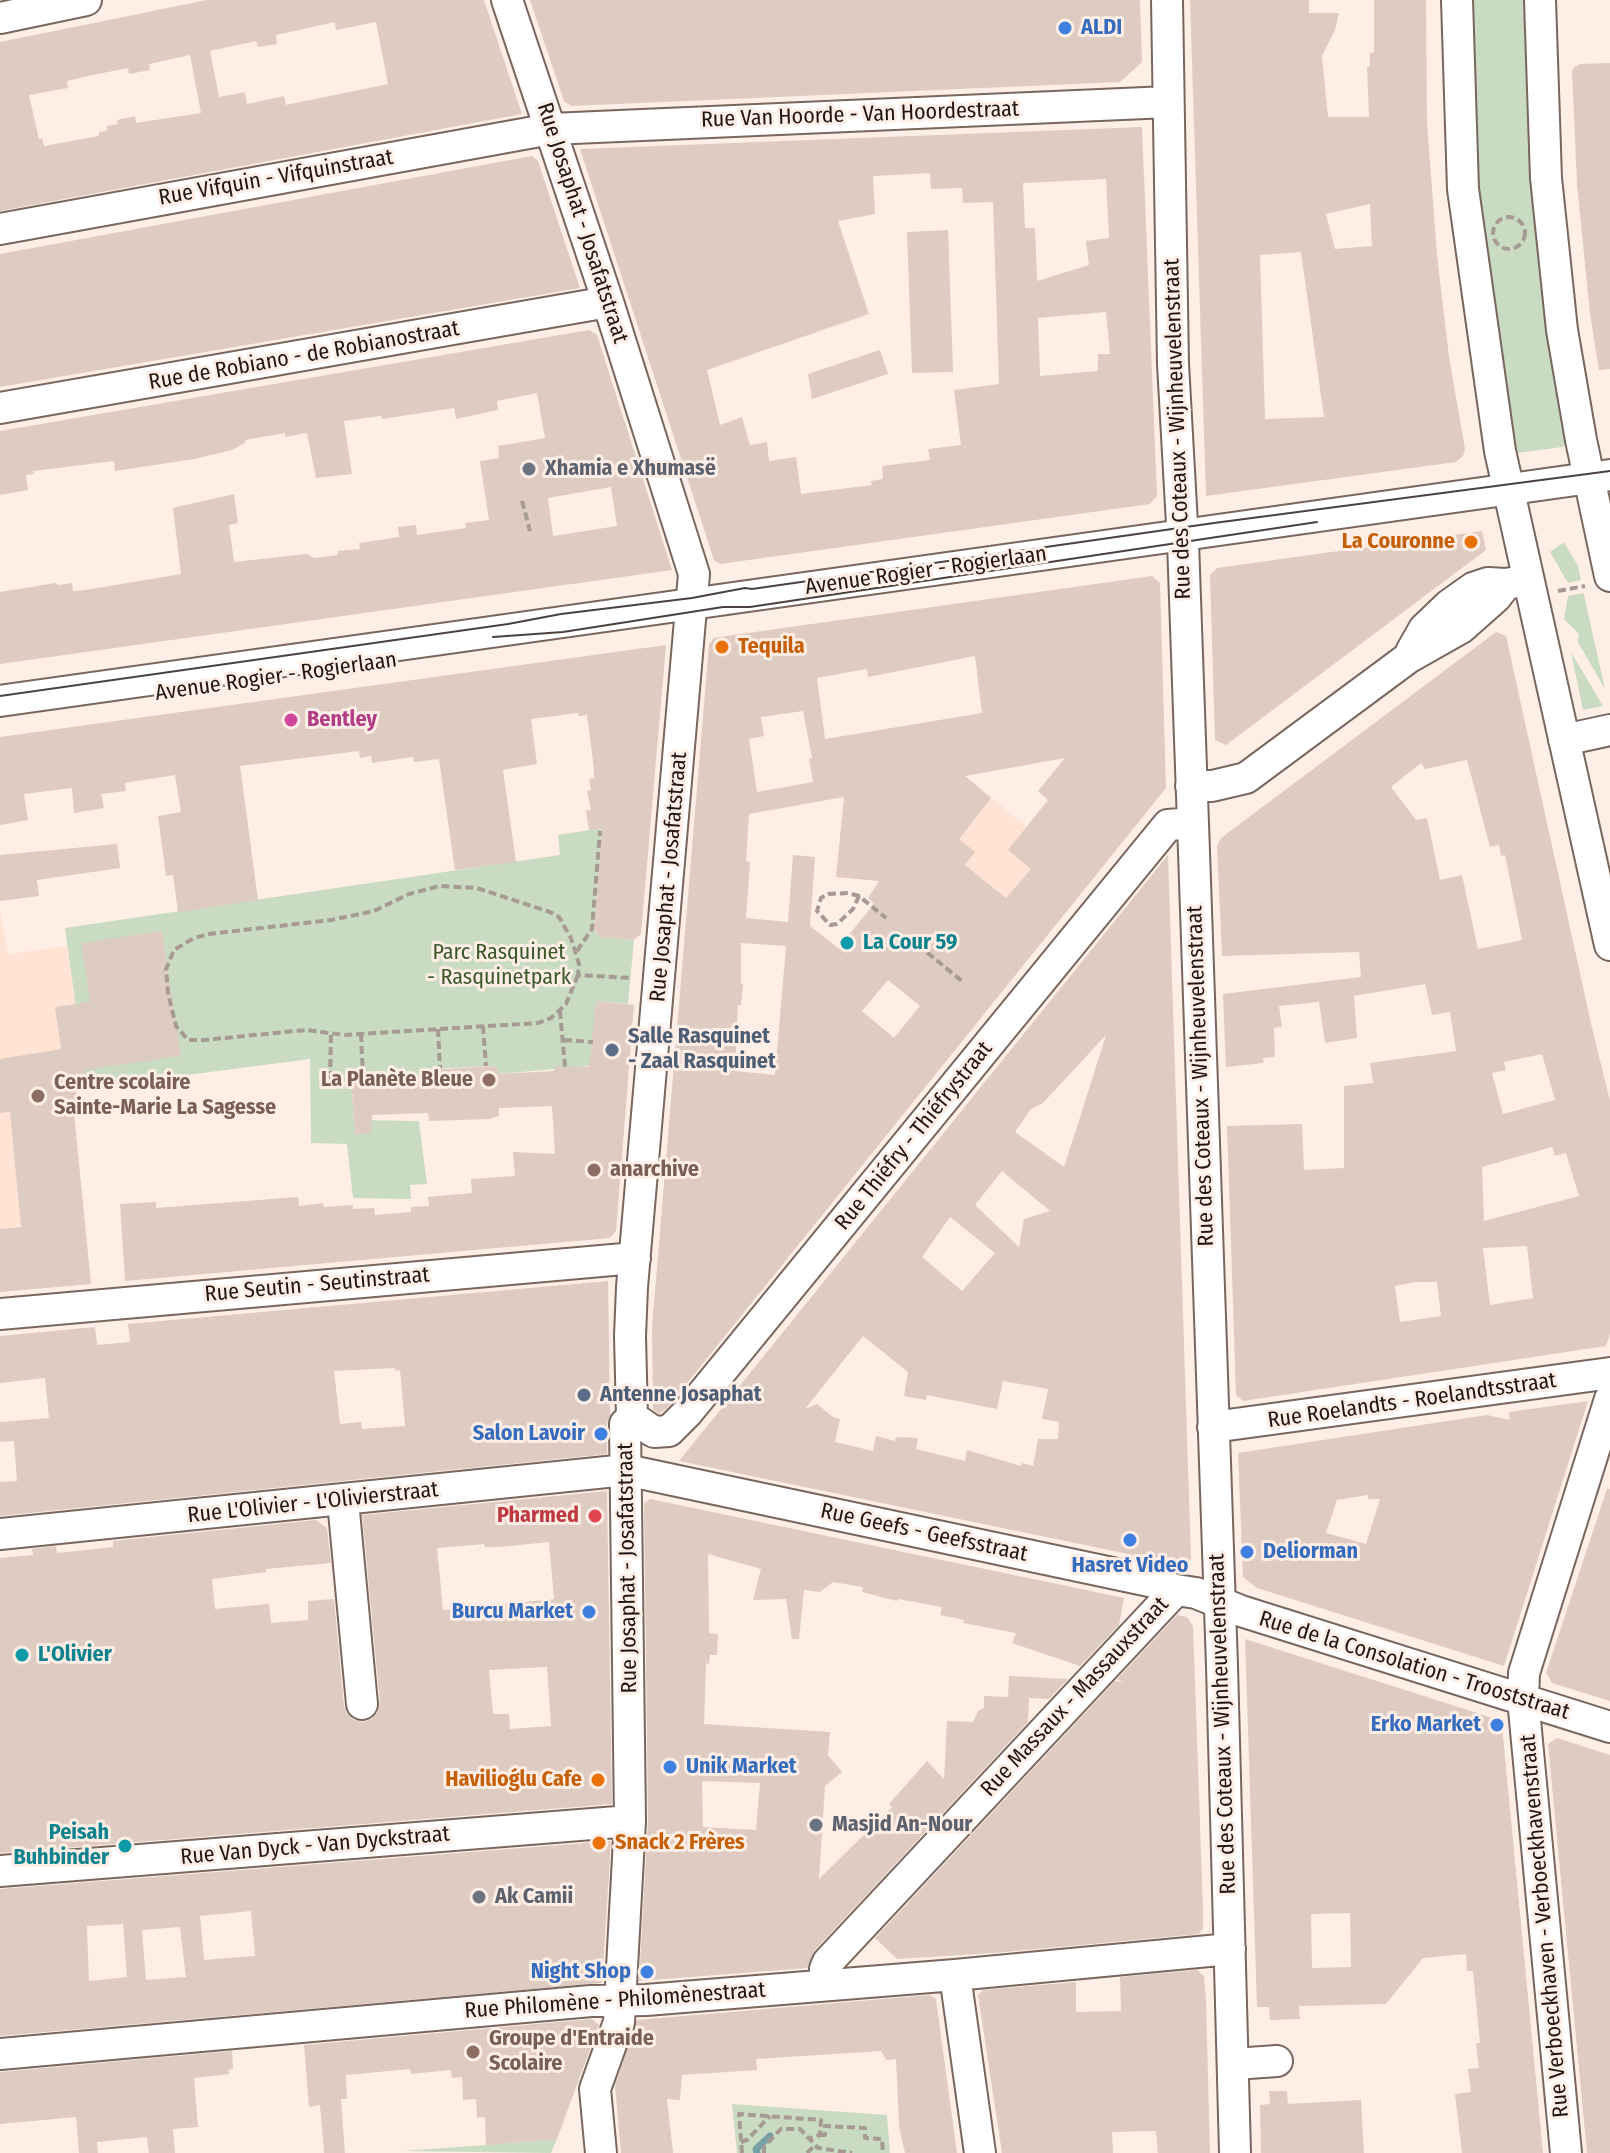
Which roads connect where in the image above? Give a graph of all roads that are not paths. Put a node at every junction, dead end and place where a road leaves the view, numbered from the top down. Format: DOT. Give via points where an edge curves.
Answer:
graph roads {
  1 [pos="86,0"];
  2 [pos="507,0"];
  3 [pos="1167,0"];
  4 [pos="1457,0"];
  5 [pos="1540,0"];
  6 [pos="0,18"];
  7 [pos="1168,102"];
  8 [pos="551,129"];
  9 [pos="0,229"];
  10 [pos="608,302"];
  11 [pos="0,408"];
  12 [pos="1599,477"];
  13 [pos="1509,489"];
  14 [pos="1182,535"];
  15 [pos="1598,581"];
  16 [pos="1528,585"];
  17 [pos="692,605"];
  18 [pos="548,624"];
  19 [pos="0,683"];
  20 [pos="0,701"];
  21 [pos="0,715"];
  22 [pos="1610,730"];
  23 [pos="1564,740"];
  24 [pos="1191,786"];
  25 [pos="1193,823"];
  26 [pos="1610,945"];
  27 [pos="635,1258"];
  28 [pos="0,1314"];
  29 [pos="1610,1373"];
  30 [pos="1610,1399"];
  31 [pos="632,1417"];
  32 [pos="1213,1427"];
  33 [pos="626,1470"];
  34 [pos="343,1501"];
  35 [pos="0,1534"];
  36 [pos="1176,1590"];
  37 [pos="1219,1602"];
  38 [pos="1523,1699"];
  39 [pos="362,1704"];
  40 [pos="1610,1727"];
  41 [pos="630,1821"];
  42 [pos="0,1871"];
  43 [pos="1230,1949"];
  44 [pos="955,1975"];
  45 [pos="826,1985"];
  46 [pos="622,1999"];
  47 [pos="1276,2053"];
  48 [pos="0,2054"];
  49 [pos="1234,2056"];
  50 [pos="601,2153"];
  51 [pos="980,2153"];
  52 [pos="1235,2153"];
  53 [pos="1566,2153"];
  1 -- 6 [label="street"];
  2 -- 8 [label="street, Rue Josaphat - Josafatstraat"];
  3 -- 7 [label="street, Rue des Coteaux - Wijnheuvelenstraat"];
  4 -- 13 [label="street" via="1463,189"];
  5 -- 12 [label="street" via="1546,178 1562,330"];
  7 -- 8 [label="street, Rue Van Hoorde - Van Hoordestraat"];
  7 -- 14 [label="street, Rue des Coteaux - Wijnheuvelenstraat"];
  8 -- 9 [label="street, Rue Vifquin - Vifquinstraat"];
  8 -- 10 [label="street, Rue Josaphat - Josafatstraat"];
  10 -- 11 [label="street, Rue de Robiano - de Robianostraat"];
  10 -- 17 [label="street, Rue Josaphat - Josafatstraat" via="691,561"];
  12 -- 13 [label="street, Avenue Rogier - Rogierlaan"];
  12 -- 15 [label="street"];
  13 -- 14 [label="street, Avenue Rogier - Rogierlaan" via="1330,494 1303,519"];
  13 -- 16 [label="street"];
  14 -- 17 [label="street, Avenue Rogier - Rogierlaan"];
  14 -- 24 [label="street, Rue des Coteaux - Wijnheuvelenstraat"];
  16 -- 23 [label="street"];
  16 -- 24 [label="street" via="1488,583 1473,588 1424,629 1408,658 1246,778"];
  17 -- 18 [label="street, Avenue Rogier - Rogierlaan"];
  17 -- 27 [label="street, Rue Josaphat - Josafatstraat"];
  18 -- 19 [label="street, Avenue Rogier - Rogierlaan" via="506,613"];
  18 -- 20 [label="street, Avenue Rogier - Rogierlaan"];
  18 -- 21 [label="street, Avenue Rogier - Rogierlaan" via="484,649"];
  22 -- 23 [label="street"];
  23 -- 26 [label="street"];
  24 -- 25 [label="street, Rue des Coteaux - Wijnheuvelenstraat"];
  25 -- 31 [label="street, Rue Thiéfry - Thiéfrystraat" via="1168,825 687,1413 669,1431 654,1432"];
  25 -- 32 [label="street, Rue des Coteaux - Wijnheuvelenstraat"];
  27 -- 28 [label="street, Rue Seutin - Seutinstraat"];
  27 -- 31 [label="street, Rue Josaphat - Josafatstraat"];
  29 -- 32 [label="street, Rue Roelandts - Roelandtsstraat"];
  30 -- 38 [label="street, Rue Verboeckhaven - Verboeckhavenstraat" via="1524,1673"];
  31 -- 33 [label="street, Rue Josaphat - Josafatstraat" via="625,1424"];
  32 -- 37 [label="street, Rue des Coteaux - Wijnheuvelenstraat"];
  33 -- 34 [label="street, Rue L'Olivier - L'Olivierstraat"];
  33 -- 36 [label="street, Rue Geefs - Geefsstraat"];
  33 -- 41 [label="street, Rue Josaphat - Josafatstraat"];
  34 -- 35 [label="street, Rue L'Olivier - L'Olivierstraat"];
  34 -- 39 [label="street"];
  36 -- 37 [label="street, Rue Geefs - Geefsstraat"];
  36 -- 45 [label="street, Rue Massaux - Massauxstraat" via="828,1962"];
  37 -- 38 [label="street, Rue de la Consolation - Trooststraat"];
  37 -- 43 [label="street, Rue des Coteaux - Wijnheuvelenstraat"];
  38 -- 40 [label="street, Rue de la Consolation - Trooststraat"];
  38 -- 53 [label="street, Rue Verboeckhaven - Verboeckhavenstraat"];
  41 -- 42 [label="street, Rue Van Dyck - Van Dyckstraat"];
  41 -- 46 [label="street, Rue Josaphat - Josafatstraat"];
  43 -- 44 [label="street, Rue Philomène - Philomènestraat"];
  43 -- 49 [label="street, Rue des Coteaux - Wijnheuvelenstraat"];
  44 -- 45 [label="street, Rue Philomène - Philomènestraat"];
  44 -- 51 [label="street"];
  45 -- 46 [label="street, Rue Philomène - Philomènestraat"];
  46 -- 48 [label="street, Rue Philomène - Philomènestraat"];
  46 -- 50 [label="street, Rue Josaphat - Josafatstraat" via="618,2027 595,2089"];
  47 -- 49 [label="street"];
  49 -- 52 [label="street, Rue des Coteaux - Wijnheuvelenstraat"];
}
